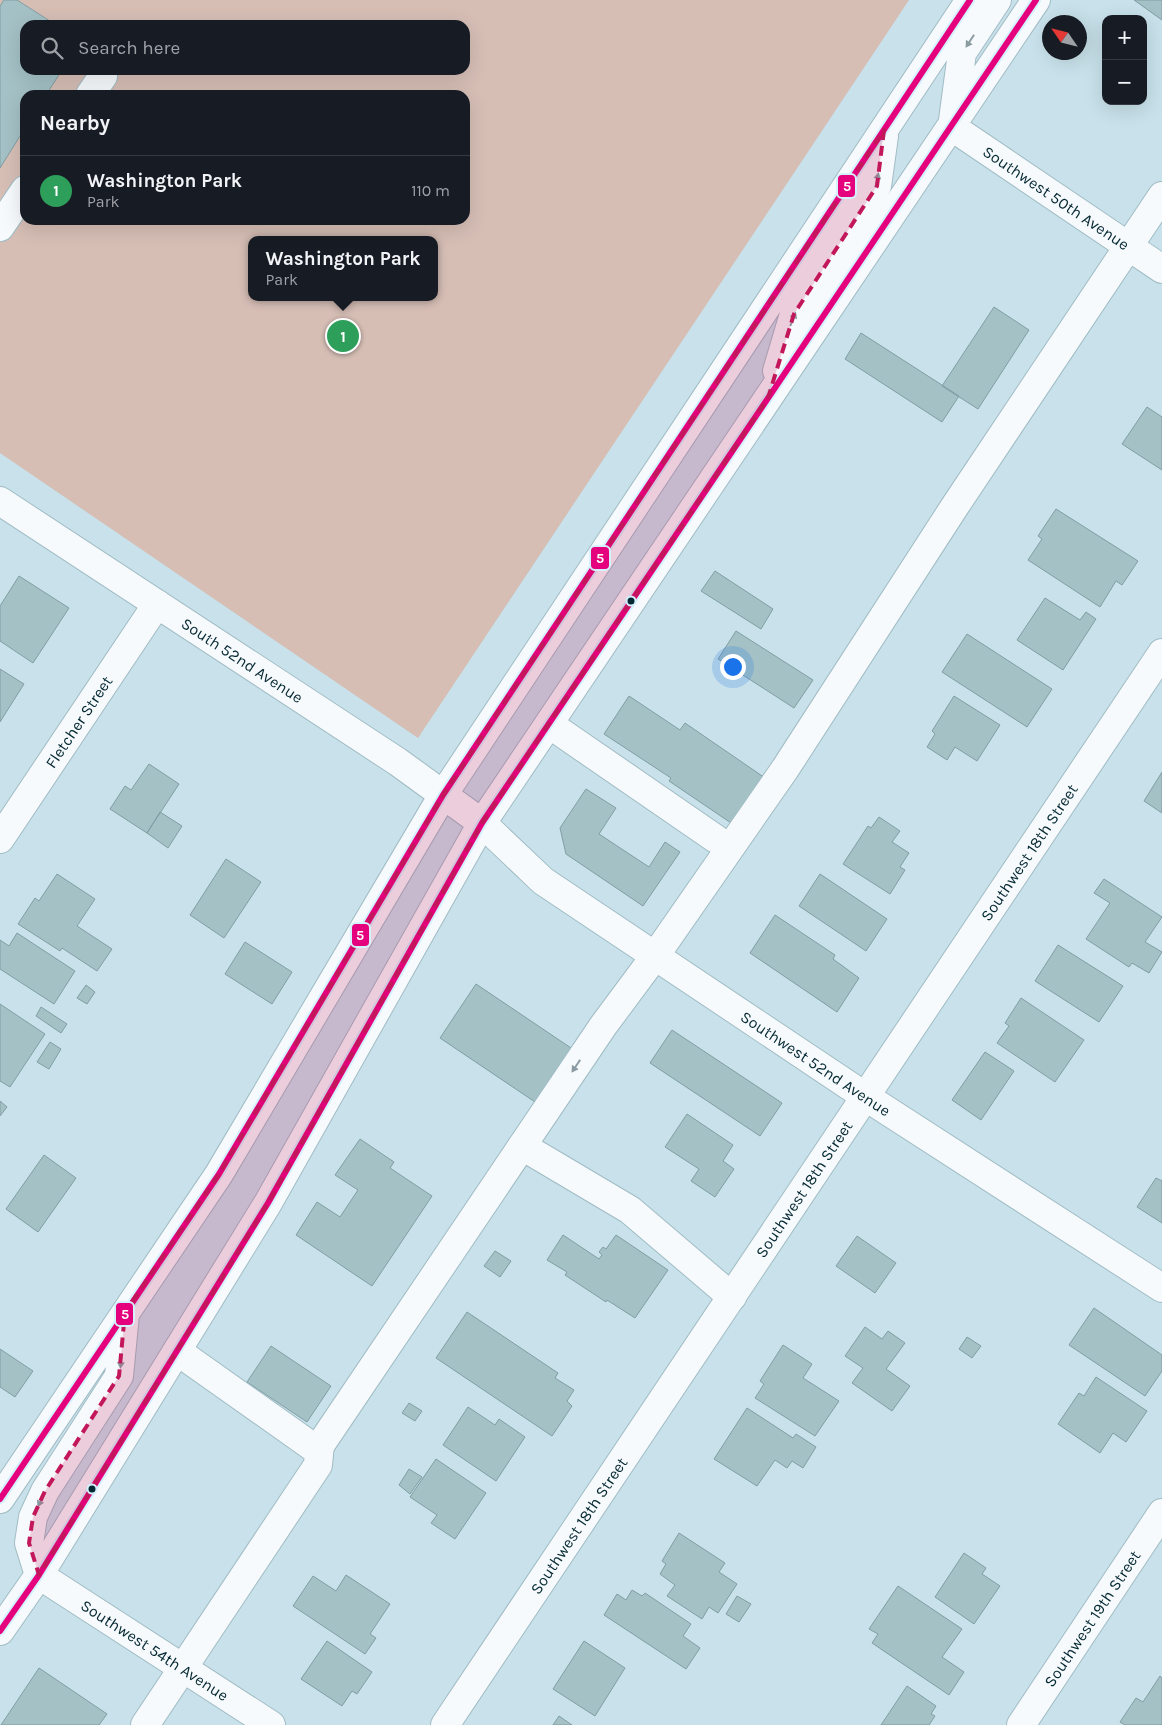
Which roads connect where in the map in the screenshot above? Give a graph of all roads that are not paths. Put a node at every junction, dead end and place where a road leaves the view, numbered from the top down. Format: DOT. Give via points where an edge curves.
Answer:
graph roads {
  1 [pos="970,0"];
  2 [pos="997,0"];
  3 [pos="1036,0"];
  4 [pos="952,127"];
  5 [pos="884,130"];
  6 [pos="1162,196"];
  7 [pos="20,197"];
  8 [pos="0,227"];
  9 [pos="1128,246"];
  10 [pos="1162,269"];
  11 [pos="768,398"];
  12 [pos="0,501"];
  13 [pos="157,604"];
  14 [pos="1162,653"];
  15 [pos="549,724"];
  16 [pos="444,795"];
  17 [pos="482,823"];
  18 [pos="0,839"];
  19 [pos="716,839"];
  20 [pos="655,956"];
  21 [pos="866,1097"];
  22 [pos="522,1146"];
  23 [pos="1162,1288"];
  24 [pos="732,1297"];
  25 [pos="125,1312"];
  26 [pos="177,1352"];
  27 [pos="320,1444"];
  28 [pos="0,1498"];
  29 [pos="1162,1513"];
  30 [pos="39,1574"];
  31 [pos="0,1631"];
  32 [pos="183,1668"];
  33 [pos="145,1725"];
  34 [pos="271,1725"];
  35 [pos="445,1725"];
  36 [pos="1021,1725"];
  1 -- 5 [label="main road"];
  2 -- 4 [label="main road, one-way" via="962,53"];
  3 -- 4 [label="main road"];
  4 -- 9 [label="main road, Southwest 50th Avenue"];
  4 -- 11 [label="main road"];
  11 -- 5 [label="main road, one-way" via="794,314 877,186"];
  5 -- 16 [label="main road"];
  6 -- 9 [label="main road"];
  7 -- 8 [label="main road"];
  9 -- 10 [label="main road, Southwest 50th Avenue"];
  9 -- 20 [label="main road" via="954,506 785,769"];
  11 -- 15 [label="main road"];
  12 -- 13 [label="main road, South 52nd Avenue"];
  13 -- 16 [label="main road, South 52nd Avenue"];
  13 -- 18 [label="main road, Fletcher Street"];
  14 -- 21 [label="main road, Southwest 18th Street"];
  15 -- 17 [label="main road"];
  15 -- 19 [label="main road"];
  16 -- 17 [label="main road, South 52nd Avenue"];
  16 -- 25 [label="main road" via="219,1174"];
  17 -- 20 [label="main road, Southwest 52nd Avenue" via="543,880"];
  17 -- 26 [label="main road" via="268,1204"];
  20 -- 21 [label="main road, Southwest 52nd Avenue"];
  20 -- 22 [label="main road, one-way"];
  21 -- 23 [label="main road, Southwest 52nd Avenue"];
  21 -- 24 [label="main road, Southwest 18th Street"];
  22 -- 24 [label="main road" via="630,1210"];
  22 -- 27 [label="main road"];
  24 -- 35 [label="main road, Southwest 18th Street"];
  25 -- 28 [label="main road"];
  25 -- 30 [label="main road, one-way" via="119,1376 45,1490 33,1517 29,1543"];
  26 -- 27 [label="main road" via="317,1450"];
  26 -- 30 [label="main road"];
  27 -- 32 [label="main road" via="318,1465"];
  29 -- 36 [label="main road, Southwest 19th Street"];
  30 -- 31 [label="main road"];
  30 -- 32 [label="main road, Southwest 54th Avenue"];
  32 -- 33 [label="main road"];
  32 -- 34 [label="main road, Southwest 54th Avenue"];
}
